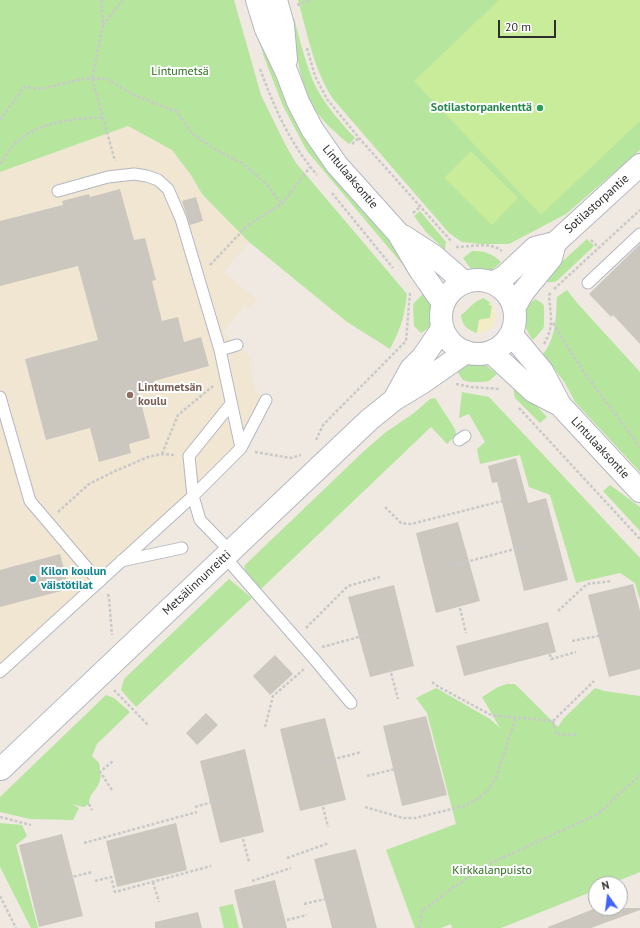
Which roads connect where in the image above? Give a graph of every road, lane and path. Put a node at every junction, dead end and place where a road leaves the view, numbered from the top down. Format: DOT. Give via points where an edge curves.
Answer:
graph roads {
  1 [pos="101,0"];
  2 [pos="122,0"];
  3 [pos="257,0"];
  4 [pos="293,0"];
  5 [pos="312,0"];
  6 [pos="286,3"];
  7 [pos="103,25"];
  8 [pos="306,46"];
  9 [pos="287,74"];
  10 [pos="92,78"];
  11 [pos="104,117"];
  12 [pos="0,120"];
  13 [pos="359,138"];
  14 [pos="352,144"];
  15 [pos="0,164"];
  16 [pos="640,165"];
  17 [pos="310,167"];
  18 [pos="118,176"];
  19 [pos="58,191"];
  20 [pos="282,204"];
  21 [pos="420,207"];
  22 [pos="413,213"];
  23 [pos="398,233"];
  24 [pos="640,234"];
  25 [pos="592,240"];
  26 [pos="555,243"];
  27 [pos="599,248"];
  28 [pos="504,252"];
  29 [pos="199,280"];
  30 [pos="464,282"];
  31 [pos="493,283"];
  32 [pos="588,283"];
  33 [pos="411,290"];
  34 [pos="443,302"];
  35 [pos="514,308"];
  36 [pos="552,323"];
  37 [pos="442,329"];
  38 [pos="511,334"];
  39 [pos="238,344"];
  40 [pos="220,350"];
  41 [pos="466,352"];
  42 [pos="491,352"];
  43 [pos="225,376"];
  44 [pos="456,384"];
  45 [pos="502,389"];
  46 [pos="0,398"];
  47 [pos="395,399"];
  48 [pos="266,400"];
  49 [pos="231,404"];
  50 [pos="516,405"];
  51 [pos="560,405"];
  52 [pos="640,447"];
  53 [pos="241,448"];
  54 [pos="162,454"];
  55 [pos="319,454"];
  56 [pos="189,456"];
  57 [pos="640,491"];
  58 [pos="526,495"];
  59 [pos="193,496"];
  60 [pos="385,507"];
  61 [pos="48,522"];
  62 [pos="640,539"];
  63 [pos="530,546"];
  64 [pos="182,548"];
  65 [pos="228,555"];
  66 [pos="121,561"];
  67 [pos="451,566"];
  68 [pos="380,577"];
  69 [pos="612,581"];
  70 [pos="99,582"];
  71 [pos="460,608"];
  72 [pos="558,611"];
  73 [pos="466,633"];
  74 [pos="370,634"];
  75 [pos="603,635"];
  76 [pos="296,639"];
  77 [pos="572,641"];
  78 [pos="576,652"];
  79 [pos="550,654"];
  80 [pos="312,656"];
  81 [pos="117,660"];
  82 [pos="0,672"];
  83 [pos="391,673"];
  84 [pos="594,681"];
  85 [pos="432,682"];
  86 [pos="110,686"];
  87 [pos="398,699"];
  88 [pos="351,703"];
  89 [pos="516,717"];
  90 [pos="553,721"];
  91 [pos="149,726"];
  92 [pos="265,727"];
  93 [pos="577,735"];
  94 [pos="362,752"];
  95 [pos="113,761"];
  96 [pos="318,763"];
  97 [pos="1,769"];
  98 [pos="395,769"];
  99 [pos="640,775"];
  100 [pos="367,776"];
  101 [pos="112,790"];
  102 [pos="229,797"];
  103 [pos="89,804"];
  104 [pos="196,807"];
  105 [pos="323,807"];
  106 [pos="364,807"];
  107 [pos="92,810"];
  108 [pos="197,812"];
  109 [pos="0,817"];
  110 [pos="31,825"];
  111 [pos="328,827"];
  112 [pos="243,839"];
  113 [pos="84,843"];
  114 [pos="329,843"];
  115 [pos="287,858"];
  116 [pos="249,862"];
  117 [pos="211,866"];
  118 [pos="291,868"];
  119 [pos="92,872"];
  120 [pos="64,879"];
  121 [pos="95,881"];
  122 [pos="252,881"];
  123 [pos="153,882"];
  124 [pos="0,896"];
  125 [pos="330,898"];
  126 [pos="159,902"];
  127 [pos="304,904"];
  128 [pos="307,915"];
  129 [pos="286,920"];
  130 [pos="16,928"];
  131 [pos="419,928"];
  1 -- 7 [label="path"];
  2 -- 7 [label="path"];
  3 -- 9 [label="street, Lintulaaksontie" via="266,29"];
  4 -- 6 [label="path"];
  5 -- 6 [label="path"];
  6 -- 9 [label="street, Lintulaaksontie" via="283,25"];
  7 -- 10 [label="path"];
  8 -- 13 [label="path" via="327,100"];
  9 -- 23 [label="street, Lintulaaksontie" via="298,102 316,135 337,165"];
  10 -- 11 [label="path"];
  10 -- 12 [label="path" via="41,89 24,87"];
  10 -- 20 [label="path" via="107,79 134,95 177,112 193,134 216,150 242,163 267,185"];
  11 -- 15 [label="path" via="77,118 35,128 16,142"];
  11 -- 18 [label="path"];
  13 -- 14 [label="path"];
  13 -- 21 [label="path"];
  16 -- 26 [label="street, Sotilastorpantie"];
  17 -- 20 [label="path"];
  18 -- 19 [label="lane"];
  18 -- 29 [label="lane" via="147,176 158,180 168,189"];
  20 -- 29 [label="path" via="248,224"];
  21 -- 22 [label="path"];
  21 -- 28 [label="path" via="456,247 482,245"];
  23 -- 30 [label="street, Lintulaaksontie" via="434,256"];
  23 -- 34 [label="street, Lintulaaksontie"];
  24 -- 32 [label="lane"];
  25 -- 27 [label="path"];
  26 -- 31 [label="street, Sotilastorpantie" via="535,248 504,277"];
  26 -- 35 [label="street, Sotilastorpantie" via="551,258 523,292"];
  29 -- 40 [label="lane"];
  30 -- 31 [label="street" via="483,280"];
  30 -- 34 [label="street" via="451,290"];
  31 -- 35 [label="street" via="506,293"];
  33 -- 55 [label="path" via="406,341 323,425"];
  34 -- 37 [label="street"];
  35 -- 38 [label="street" via="515,321"];
  36 -- 52 [label="path" via="585,374"];
  37 -- 41 [label="street" via="451,343"];
  37 -- 47 [label="street, Metsälinnunreitti" via="411,369"];
  38 -- 42 [label="street" via="503,344"];
  38 -- 51 [label="street, Lintulaaksontie" via="542,371"];
  39 -- 40 [label="lane"];
  40 -- 43 [label="lane"];
  41 -- 42 [label="street"];
  41 -- 47 [label="street, Metsälinnunreitti"];
  42 -- 51 [label="street, Lintulaaksontie" via="533,391"];
  43 -- 49 [label="lane"];
  43 -- 54 [label="path" via="178,415"];
  44 -- 45 [label="path"];
  46 -- 61 [label="lane" via="30,501"];
  47 -- 55 [label="street, Metsälinnunreitti"];
  48 -- 53 [label="lane"];
  49 -- 53 [label="lane"];
  49 -- 56 [label="lane"];
  50 -- 62 [label="path"];
  51 -- 57 [label="street, Lintulaaksontie"];
  53 -- 55 [label="path" via="291,458 303,454"];
  53 -- 59 [label="lane"];
  54 -- 56 [label="path"];
  54 -- 61 [label="path" via="148,457 88,484"];
  55 -- 65 [label="street, Metsälinnunreitti"];
  56 -- 59 [label="lane"];
  58 -- 60 [label="path" via="411,524 401,523"];
  59 -- 65 [label="lane" via="200,520"];
  59 -- 66 [label="lane"];
  61 -- 70 [label="lane"];
  63 -- 67 [label="path"];
  64 -- 66 [label="lane"];
  65 -- 76 [label="lane"];
  65 -- 81 [label="street, Metsälinnunreitti"];
  66 -- 70 [label="lane"];
  68 -- 76 [label="path" via="348,586"];
  69 -- 72 [label="path" via="587,584"];
  70 -- 81 [label="path" via="106,588 109,598"];
  70 -- 82 [label="lane"];
  71 -- 73 [label="path"];
  74 -- 80 [label="path" via="318,648"];
  75 -- 77 [label="path"];
  76 -- 80 [label="lane"];
  78 -- 79 [label="path" via="551,659"];
  80 -- 88 [label="lane"];
  80 -- 92 [label="path" via="273,696"];
  81 -- 97 [label="street, Metsälinnunreitti"];
  83 -- 87 [label="path"];
  84 -- 90 [label="path"];
  85 -- 89 [label="path" via="492,715"];
  86 -- 91 [label="path"];
  89 -- 90 [label="path"];
  89 -- 106 [label="path" via="497,775 489,789 478,798 464,806 415,818 403,818"];
  90 -- 93 [label="path" via="556,734"];
  94 -- 96 [label="path"];
  95 -- 101 [label="path" via="100,772"];
  98 -- 100 [label="path"];
  99 -- 131 [label="path" via="598,814 489,864 452,888 422,911"];
  102 -- 104 [label="path"];
  103 -- 107 [label="path"];
  105 -- 111 [label="path"];
  108 -- 113 [label="path"];
  109 -- 110 [label="path"];
  112 -- 116 [label="path"];
  114 -- 115 [label="path"];
  117 -- 123 [label="path"];
  118 -- 122 [label="path"];
  119 -- 120 [label="path"];
  121 -- 123 [label="path" via="111,878 115,892"];
  123 -- 126 [label="path"];
  124 -- 130 [label="path"];
  125 -- 127 [label="path"];
  128 -- 129 [label="path"];
}
